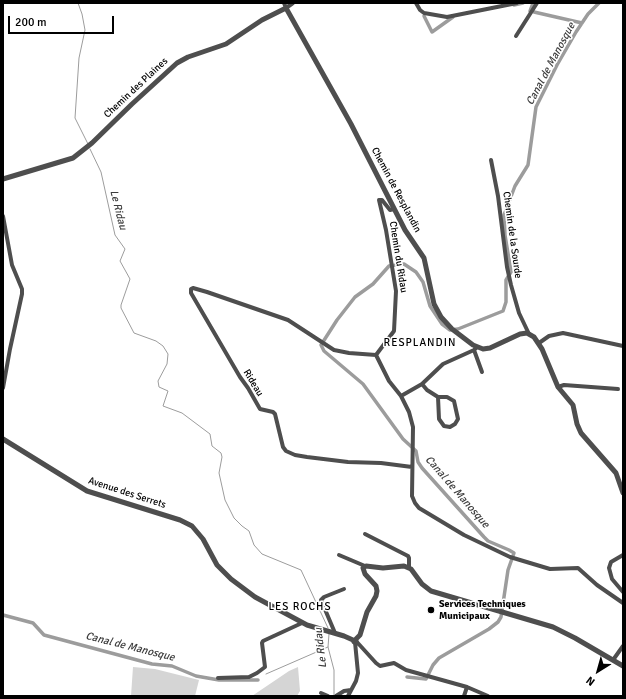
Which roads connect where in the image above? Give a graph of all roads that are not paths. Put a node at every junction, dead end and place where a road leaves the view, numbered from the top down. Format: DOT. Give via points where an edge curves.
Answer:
graph roads {
  1 [pos="293,3"];
  2 [pos="416,3"];
  3 [pos="517,3"];
  4 [pos="537,3"];
  5 [pos="285,6"];
  6 [pos="516,36"];
  7 [pos="491,160"];
  8 [pos="3,179"];
  9 [pos="394,209"];
  10 [pos="3,216"];
  11 [pos="529,334"];
  12 [pos="539,343"];
  13 [pos="623,346"];
  14 [pos="476,349"];
  15 [pos="376,355"];
  16 [pos="482,372"];
  17 [pos="422,384"];
  18 [pos="558,387"];
  19 [pos="3,388"];
  20 [pos="618,389"];
  21 [pos="597,390"];
  22 [pos="563,392"];
  23 [pos="401,396"];
  24 [pos="438,397"];
  25 [pos="3,439"];
  26 [pos="412,467"];
  27 [pos="623,493"];
  28 [pos="365,534"];
  29 [pos="339,555"];
  30 [pos="623,555"];
  31 [pos="365,566"];
  32 [pos="409,567"];
  33 [pos="344,589"];
  34 [pos="623,592"];
  35 [pos="623,603"];
  36 [pos="302,623"];
  37 [pos="331,632"];
  38 [pos="355,640"];
  39 [pos="623,646"];
  40 [pos="613,660"];
  41 [pos="623,665"];
  42 [pos="218,678"];
  43 [pos="467,687"];
  44 [pos="351,690"];
  45 [pos="321,693"];
  46 [pos="328,696"];
  47 [pos="336,696"];
  48 [pos="348,696"];
  49 [pos="464,696"];
  50 [pos="488,696"];
  1 -- 5 [label="street"];
  2 -- 3 [label="street" via="424,13 447,17"];
  4 -- 6 [label="street"];
  5 -- 8 [label="street, Chemin des Plaines" via="226,44 178,63 73,158"];
  5 -- 9 [label="street, Chemin de Resplandin" via="351,124"];
  7 -- 11 [label="street, Chemin de la Sourde" via="509,278 519,313"];
  9 -- 14 [label="street, Chemin de Resplandin" via="424,258 433,299 441,317"];
  9 -- 15 [label="street, Chemin du Ridau" via="390,210 382,200 379,200 396,291 395,328"];
  10 -- 19 [label="street" via="12,265 22,294"];
  11 -- 12 [label="street"];
  11 -- 14 [label="street" via="520,334 489,349"];
  12 -- 13 [label="street" via="549,336 563,333"];
  12 -- 18 [label="street"];
  14 -- 16 [label="street"];
  14 -- 17 [label="street" via="443,364"];
  15 -- 23 [label="street" via="390,384"];
  15 -- 26 [label="street, Rideau" via="341,352 291,322 196,288 190,291 260,410 275,414 286,451 295,455 348,462"];
  17 -- 23 [label="street"];
  17 -- 24 [label="street"];
  18 -- 20 [label="street" via="567,385"];
  18 -- 22 [label="street"];
  21 -- 22 [label="street" via="569,388"];
  22 -- 27 [label="street" via="573,405 581,433 616,473"];
  23 -- 26 [label="street" via="412,422"];
  24 -- 24 [label="street" via="450,398 455,403 458,419 455,424 446,427 440,420"];
  25 -- 36 [label="street, Avenue des Serrets" via="87,491 192,526 203,539 217,565 231,579 255,597"];
  26 -- 35 [label="street" via="413,499 419,508 430,516 510,556 550,570 578,568"];
  28 -- 32 [label="street" via="408,556"];
  29 -- 31 [label="street"];
  30 -- 34 [label="street" via="608,568 612,579"];
  31 -- 32 [label="street"];
  31 -- 38 [label="street" via="364,571 374,582 377,591 360,635"];
  32 -- 40 [label="street" via="431,591 553,627"];
  33 -- 37 [label="street" via="322,600"];
  36 -- 37 [label="street, Avenue des Serrets"];
  36 -- 42 [label="street" via="263,641 265,667 257,673 249,677"];
  37 -- 38 [label="street, Avenue des Serrets"];
  38 -- 43 [label="street" via="378,665 394,663 405,669"];
  38 -- 44 [label="street" via="358,673"];
  39 -- 40 [label="street"];
  40 -- 41 [label="street"];
  43 -- 49 [label="street"];
  43 -- 50 [label="street"];
  44 -- 47 [label="street" via="344,690"];
  44 -- 48 [label="street"];
  45 -- 46 [label="street"];
}
